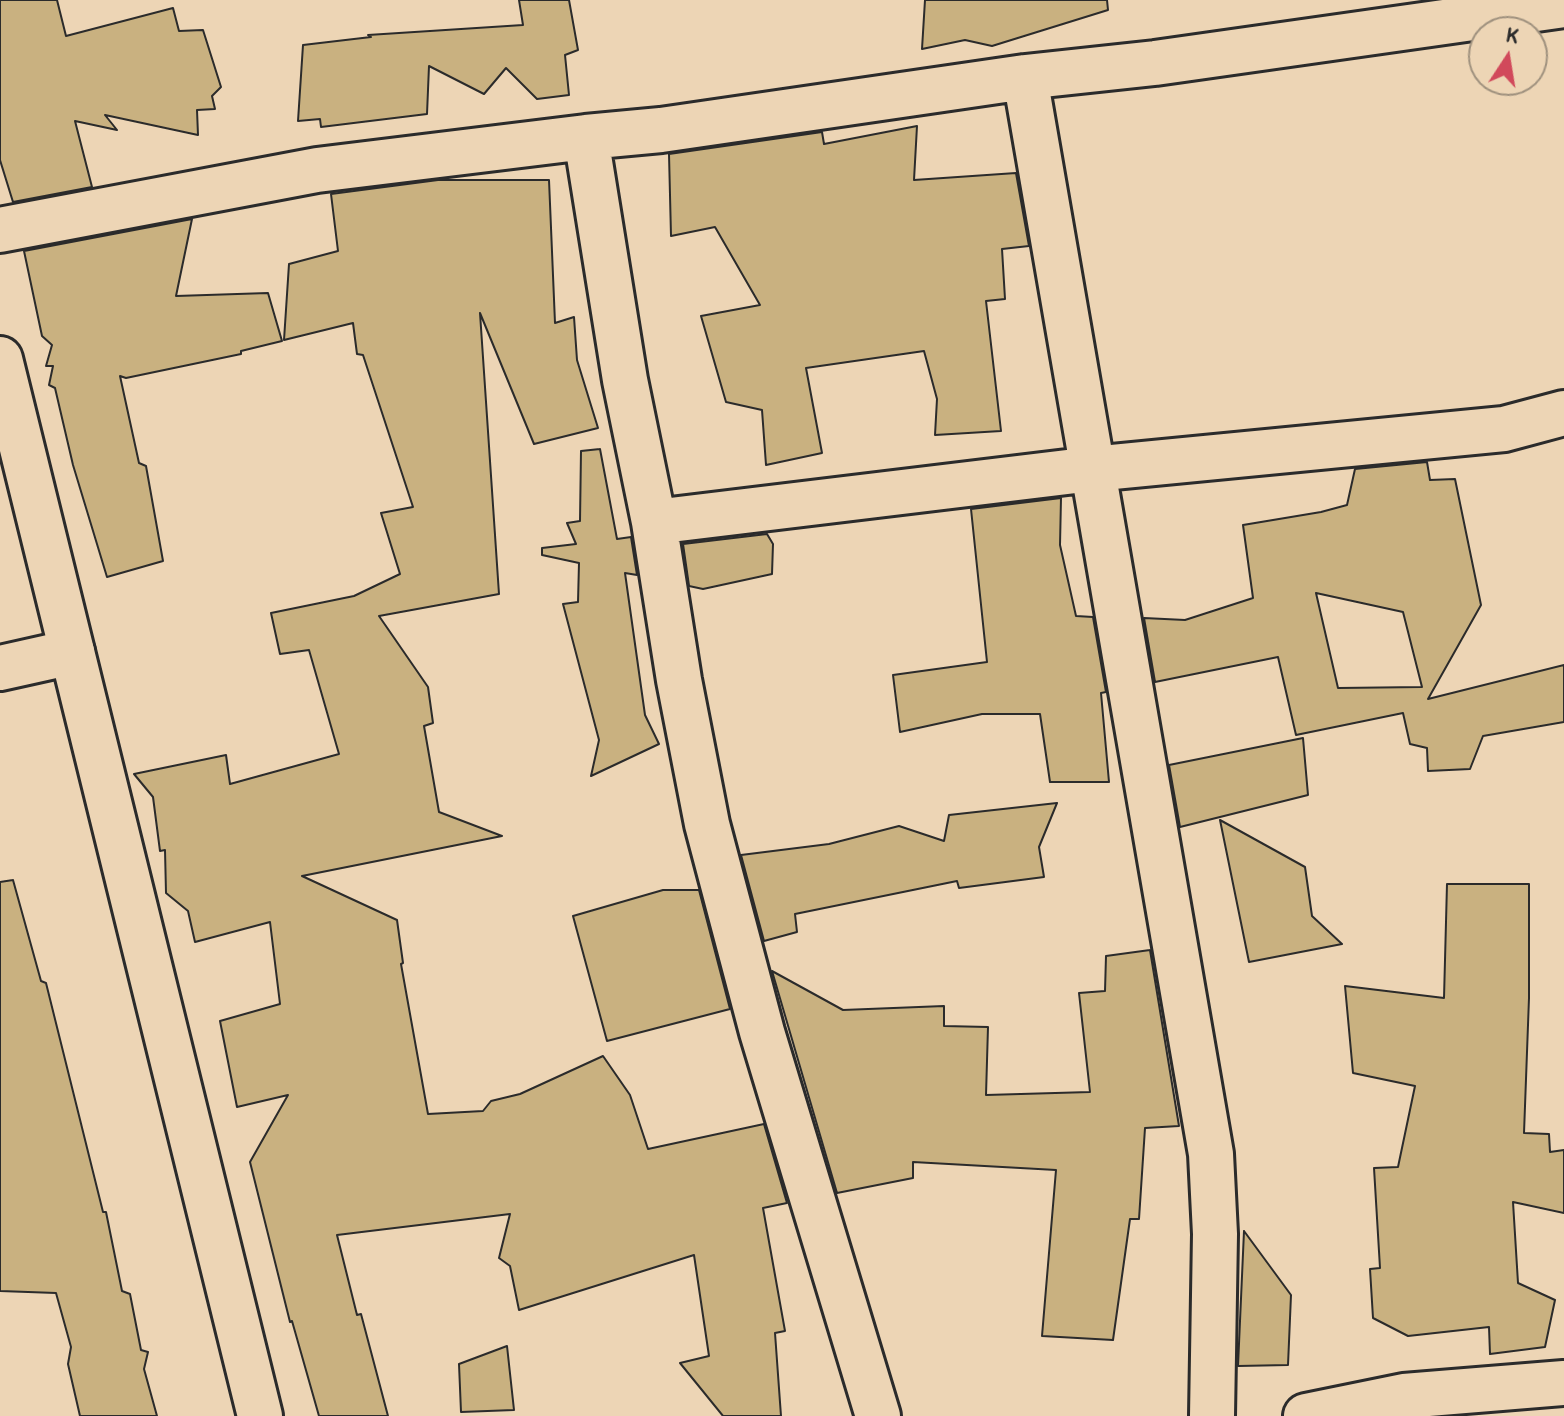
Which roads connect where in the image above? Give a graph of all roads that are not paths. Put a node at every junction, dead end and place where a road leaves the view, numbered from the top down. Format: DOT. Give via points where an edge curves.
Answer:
graph roads {
  1 [pos="1564,5"];
  2 [pos="1025,77"];
  3 [pos="586,137"];
  4 [pos="0,230"];
  5 [pos="0,359"];
  6 [pos="1564,413"];
  7 [pos="1092,469"];
  8 [pos="654,522"];
  9 [pos="72,652"];
  10 [pos="0,668"];
  11 [pos="1564,1383"];
  12 [pos="260,1416"];
  13 [pos="878,1416"];
  14 [pos="1212,1416"];
  15 [pos="1306,1416"];
  1 -- 2 [label="street"];
  2 -- 3 [label="street"];
  2 -- 7 [label="street"];
  3 -- 4 [label="street" via="317,170"];
  3 -- 8 [label="street"];
  5 -- 9 [label="street"];
  6 -- 7 [label="street" via="1504,429"];
  7 -- 8 [label="street"];
  7 -- 14 [label="street" via="1211,1154"];
  8 -- 13 [label="street" via="707,824 762,1032"];
  9 -- 10 [label="street"];
  9 -- 12 [label="street"];
  11 -- 15 [label="street" via="1404,1396"];
}
